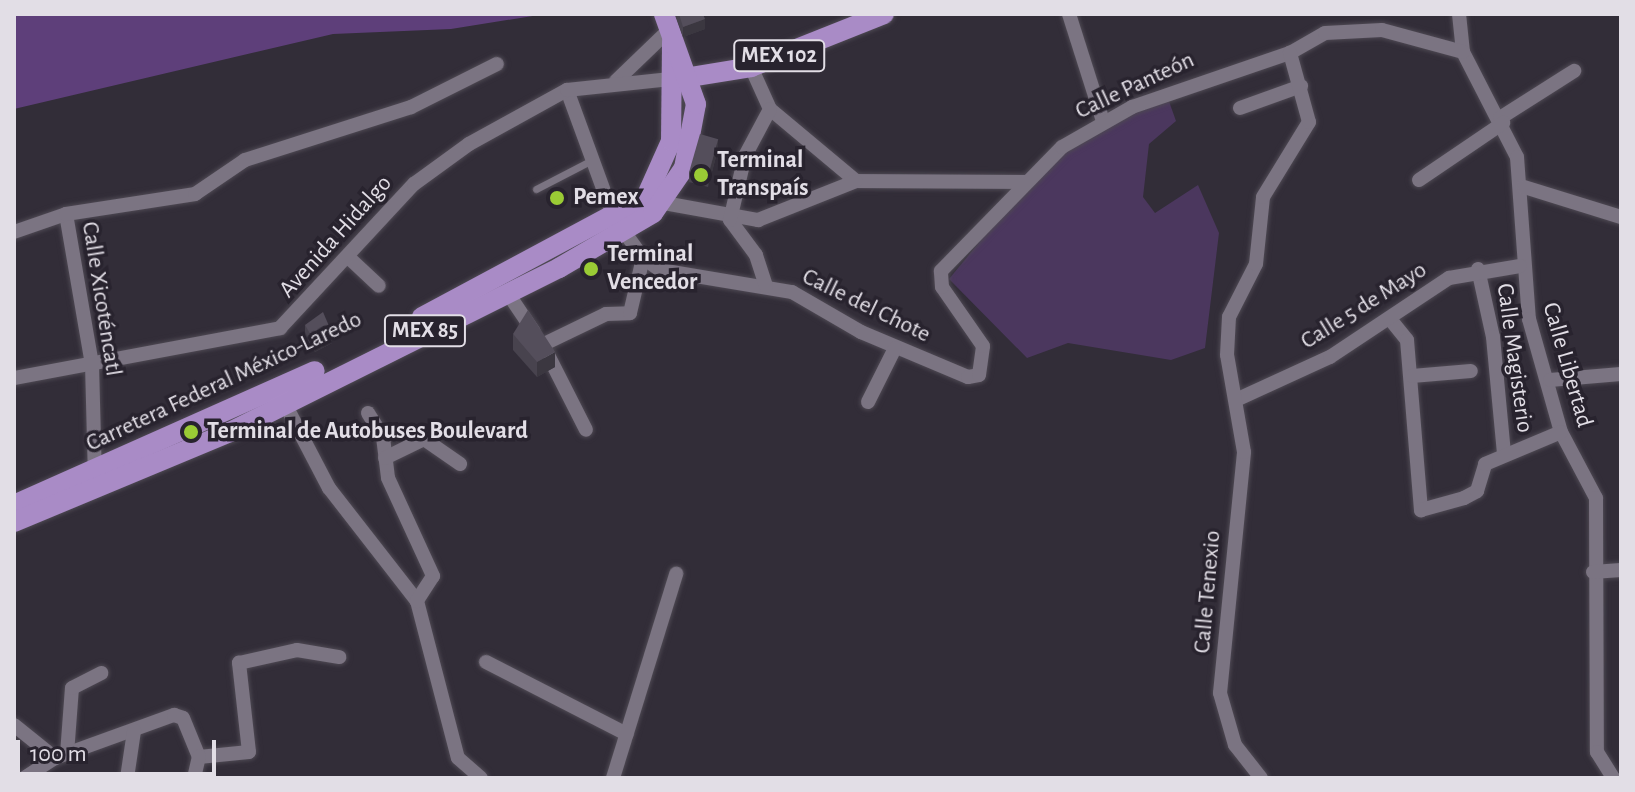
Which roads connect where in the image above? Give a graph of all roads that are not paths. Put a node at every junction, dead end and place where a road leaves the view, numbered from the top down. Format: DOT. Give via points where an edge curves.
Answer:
graph roads {
  1 [pos="884,14"];
  2 [pos="1069,14"];
  3 [pos="1459,14"];
  4 [pos="669,25"];
  5 [pos="1463,52"];
  6 [pos="1290,53"];
  7 [pos="497,64"];
  8 [pos="751,67"];
  9 [pos="1574,71"];
  10 [pos="680,79"];
  11 [pos="616,81"];
  12 [pos="1301,86"];
  13 [pos="567,90"];
  14 [pos="1240,108"];
  15 [pos="770,109"];
  16 [pos="1103,121"];
  17 [pos="1502,121"];
  18 [pos="590,161"];
  19 [pos="1419,180"];
  20 [pos="856,181"];
  21 [pos="1025,182"];
  22 [pos="1524,187"];
  23 [pos="536,189"];
  24 [pos="664,203"];
  25 [pos="66,214"];
  26 [pos="613,216"];
  27 [pos="1621,217"];
  28 [pos="730,220"];
  29 [pos="14,232"];
  30 [pos="623,234"];
  31 [pos="348,257"];
  32 [pos="643,258"];
  33 [pos="1520,266"];
  34 [pos="1478,269"];
  35 [pos="379,286"];
  36 [pos="766,286"];
  37 [pos="507,292"];
  38 [pos="1390,319"];
  39 [pos="542,345"];
  40 [pos="895,348"];
  41 [pos="344,363"];
  42 [pos="92,364"];
  43 [pos="1471,371"];
  44 [pos="1621,374"];
  45 [pos="979,375"];
  46 [pos="1412,376"];
  47 [pos="14,378"];
  48 [pos="1550,380"];
  49 [pos="1236,400"];
  50 [pos="284,402"];
  51 [pos="868,402"];
  52 [pos="368,413"];
  53 [pos="586,430"];
  54 [pos="1561,432"];
  55 [pos="1504,454"];
  56 [pos="385,458"];
  57 [pos="460,464"];
  58 [pos="96,480"];
  59 [pos="14,505"];
  60 [pos="14,522"];
  61 [pos="1621,570"];
  62 [pos="1593,572"];
  63 [pos="676,574"];
  64 [pos="417,601"];
  65 [pos="339,657"];
  66 [pos="486,662"];
  67 [pos="101,673"];
  68 [pos="14,725"];
  69 [pos="134,731"];
  70 [pos="627,734"];
  71 [pos="61,756"];
  72 [pos="199,757"];
  73 [pos="24,778"];
  74 [pos="127,778"];
  75 [pos="194,778"];
  76 [pos="481,778"];
  77 [pos="613,778"];
  78 [pos="1261,778"];
  79 [pos="1613,778"];
  1 -- 8 [label="main road, MEX 102"];
  2 -- 16 [label="street"];
  3 -- 5 [label="street, Calle Libertad"];
  4 -- 10 [label="main road, Carretera Federal México-Laredo / MEX 85"];
  4 -- 11 [label="street"];
  5 -- 6 [label="street, Calle Panteón" via="1350,29 1325,33"];
  5 -- 17 [label="street, Calle Libertad"];
  6 -- 12 [label="street, Calle Tenexio"];
  6 -- 16 [label="street, Calle Panteón" via="1220,72"];
  7 -- 25 [label="street" via="411,107 245,160 195,194"];
  8 -- 10 [label="main road, MEX 102"];
  8 -- 15 [label="street"];
  9 -- 17 [label="street"];
  10 -- 11 [label="street, Avenida Hidalgo"];
  10 -- 24 [label="main road, Carretera Federal México-Laredo / MEX 85" via="693,141"];
  10 -- 26 [label="main road, Carretera Federal México-Laredo / MEX 85" via="663,170 646,197"];
  11 -- 13 [label="street, Avenida Hidalgo"];
  12 -- 14 [label="street"];
  12 -- 49 [label="street, Calle Tenexio" via="1309,122 1263,197 1256,264 1229,317"];
  13 -- 18 [label="street, Calle del Chote"];
  13 -- 31 [label="street, Avenida Hidalgo" via="519,112 414,184"];
  15 -- 20 [label="street"];
  15 -- 28 [label="street" via="745,156"];
  16 -- 21 [label="street, Calle Panteón"];
  17 -- 19 [label="street"];
  17 -- 22 [label="street, Calle Libertad"];
  18 -- 23 [label="lane"];
  18 -- 26 [label="street, Calle del Chote"];
  20 -- 21 [label="street"];
  20 -- 28 [label="street" via="774,217"];
  21 -- 45 [label="street, Calle Panteón" via="941,271 942,287 978,331"];
  22 -- 27 [label="street"];
  22 -- 33 [label="street, Calle Libertad"];
  24 -- 28 [label="street"];
  24 -- 30 [label="main road, Carretera Federal México-Laredo / MEX 85"];
  25 -- 29 [label="street"];
  25 -- 42 [label="street, Calle Xicoténcatl"];
  26 -- 30 [label="street, Calle del Chote"];
  26 -- 41 [label="main road, Carretera Federal México-Laredo / MEX 85"];
  28 -- 36 [label="street" via="751,246"];
  30 -- 32 [label="street, Calle del Chote"];
  30 -- 37 [label="main road, Carretera Federal México-Laredo / MEX 85"];
  31 -- 35 [label="street"];
  31 -- 42 [label="street, Avenida Hidalgo" via="280,328"];
  32 -- 36 [label="street, Calle del Chote" via="660,270"];
  32 -- 39 [label="street" via="630,313 606,314"];
  33 -- 34 [label="street, Calle 5 de Mayo"];
  33 -- 48 [label="street, Calle Libertad"];
  34 -- 38 [label="street, Calle 5 de Mayo" via="1449,278"];
  34 -- 55 [label="street, Calle Magisterio" via="1493,337"];
  36 -- 40 [label="street, Calle del Chote" via="792,292"];
  37 -- 39 [label="street"];
  37 -- 41 [label="main road, Carretera Federal México-Laredo / MEX 85"];
  38 -- 46 [label="street" via="1407,340"];
  38 -- 49 [label="street, Calle 5 de Mayo" via="1330,357"];
  39 -- 53 [label="street"];
  40 -- 45 [label="street, Calle del Chote"];
  40 -- 51 [label="street"];
  41 -- 50 [label="main road, Carretera Federal México-Laredo / MEX 85"];
  41 -- 58 [label="main road, Carretera Federal México-Laredo / MEX 85"];
  42 -- 47 [label="street, Avenida Hidalgo"];
  42 -- 58 [label="street, Calle Xicoténcatl"];
  43 -- 46 [label="street"];
  44 -- 48 [label="street"];
  46 -- 55 [label="street" via="1421,510 1477,491 1485,464"];
  48 -- 54 [label="street, Calle Libertad"];
  49 -- 78 [label="street, Calle Tenexio" via="1244,452 1220,693 1235,745"];
  50 -- 58 [label="main road, Carretera Federal México-Laredo / MEX 85"];
  50 -- 64 [label="street" via="329,488"];
  52 -- 56 [label="street"];
  54 -- 55 [label="street"];
  54 -- 62 [label="street, Calle Libertad" via="1596,498"];
  56 -- 57 [label="street" via="424,439"];
  56 -- 64 [label="street" via="433,576"];
  58 -- 59 [label="main road, Carretera Federal México-Laredo / MEX 85"];
  58 -- 60 [label="main road, Carretera Federal México-Laredo / MEX 85"];
  61 -- 62 [label="street"];
  62 -- 79 [label="street, Calle Libertad" via="1597,752"];
  63 -- 70 [label="street"];
  64 -- 76 [label="street" via="458,758"];
  65 -- 72 [label="street" via="297,650 244,660 237,669 249,752"];
  66 -- 70 [label="street"];
  67 -- 71 [label="street" via="72,688"];
  68 -- 71 [label="street"];
  69 -- 71 [label="street"];
  69 -- 72 [label="street" via="179,715"];
  69 -- 74 [label="street"];
  70 -- 77 [label="street"];
  71 -- 73 [label="street"];
  72 -- 75 [label="street"];
}
